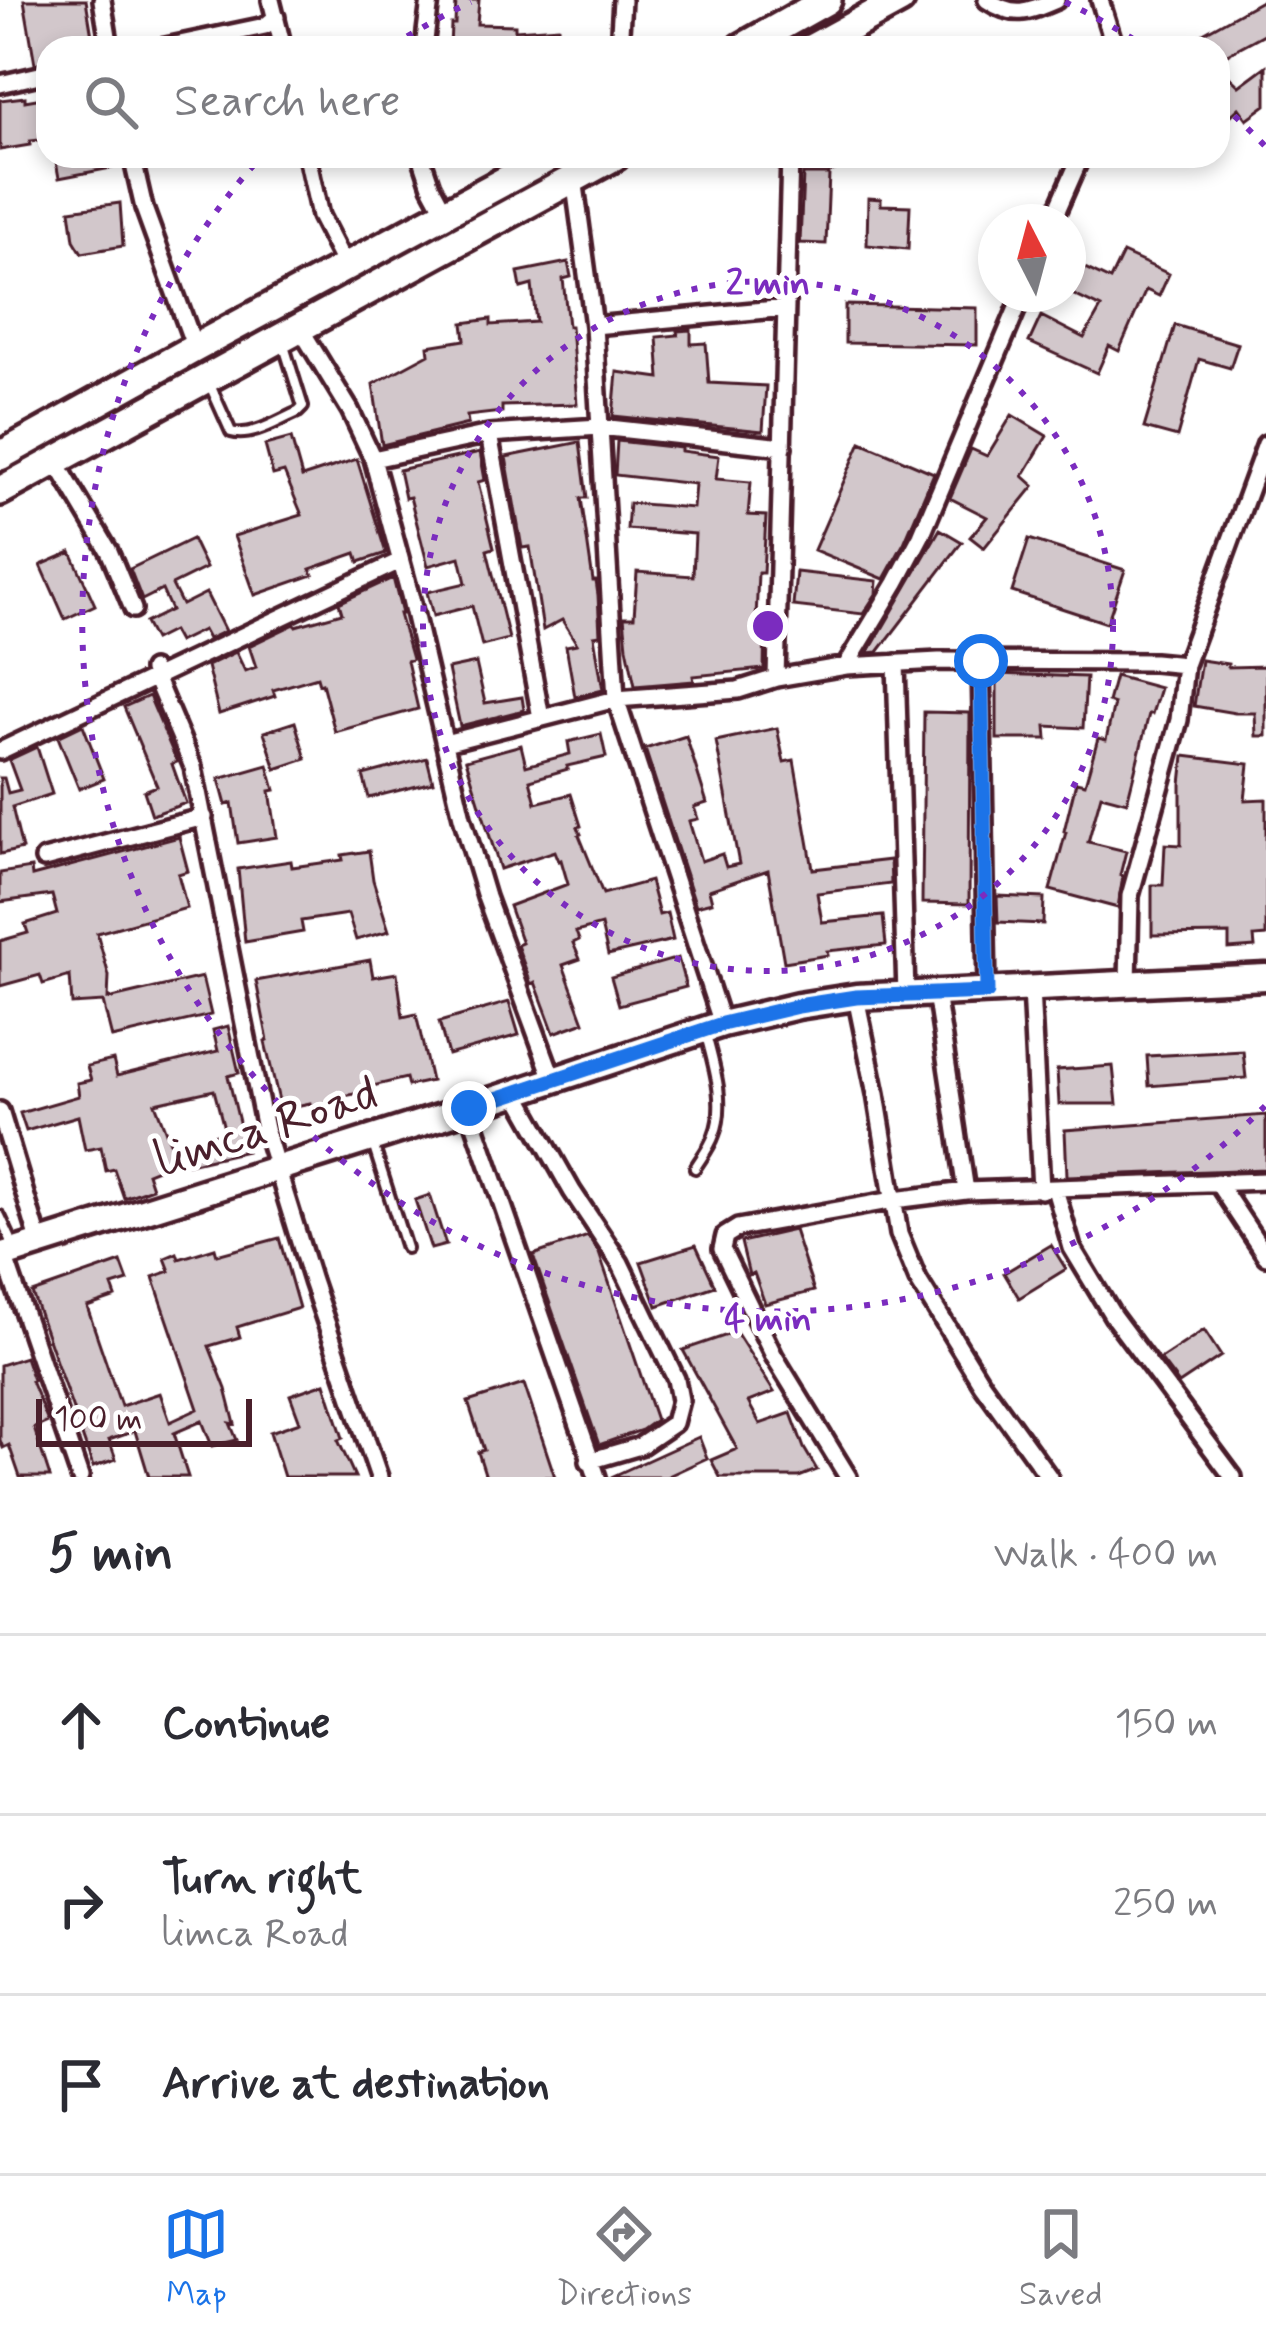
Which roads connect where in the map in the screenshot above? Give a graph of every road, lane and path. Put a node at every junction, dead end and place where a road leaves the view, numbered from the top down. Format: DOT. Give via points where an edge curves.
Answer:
graph roads {
  1 [pos="102,0"];
  2 [pos="430,0"];
  3 [pos="622,0"];
  4 [pos="900,0"];
  5 [pos="988,0"];
  6 [pos="1056,0"];
  7 [pos="1100,0"];
  8 [pos="818,2"];
  9 [pos="274,9"];
  10 [pos="108,36"];
  11 [pos="218,36"];
  12 [pos="426,36"];
  13 [pos="620,36"];
  14 [pos="762,36"];
  15 [pos="854,36"];
  16 [pos="1111,36"];
  17 [pos="36,76"];
  18 [pos="0,84"];
  19 [pos="135,168"];
  20 [pos="310,168"];
  21 [pos="426,168"];
  22 [pos="529,168"];
  23 [pos="593,168"];
  24 [pos="790,168"];
  25 [pos="1077,168"];
  26 [pos="574,178"];
  27 [pos="1060,204"];
  28 [pos="446,214"];
  29 [pos="346,268"];
  30 [pos="786,308"];
  31 [pos="1015,312"];
  32 [pos="594,326"];
  33 [pos="291,333"];
  34 [pos="194,348"];
  35 [pos="207,378"];
  36 [pos="600,427"];
  37 [pos="489,434"];
  38 [pos="783,447"];
  39 [pos="1265,449"];
  40 [pos="0,456"];
  41 [pos="373,459"];
  42 [pos="55,460"];
  43 [pos="0,491"];
  44 [pos="400,561"];
  45 [pos="133,609"];
  46 [pos="981,661"];
  47 [pos="896,663"];
  48 [pos="1185,665"];
  49 [pos="846,666"];
  50 [pos="154,674"];
  51 [pos="776,678"];
  52 [pos="616,699"];
  53 [pos="541,718"];
  54 [pos="445,743"];
  55 [pos="0,751"];
  56 [pos="204,817"];
  57 [pos="44,859"];
  58 [pos="1266,977"];
  59 [pos="1128,983"];
  60 [pos="1030,988"];
  61 [pos="987,992"];
  62 [pos="937,993"];
  63 [pos="906,994"];
  64 [pos="856,997"];
  65 [pos="713,1027"];
  66 [pos="553,1079"];
  67 [pos="515,1092"];
  68 [pos="469,1108"];
  69 [pos="0,1111"];
  70 [pos="372,1139"];
  71 [pos="694,1168"];
  72 [pos="276,1170"];
  73 [pos="1266,1181"];
  74 [pos="1217,1183"];
  75 [pos="1048,1190"];
  76 [pos="966,1191"];
  77 [pos="894,1200"];
  78 [pos="0,1216"];
  79 [pos="406,1248"];
  80 [pos="15,1251"];
  81 [pos="1266,1256"];
  82 [pos="593,1469"];
  83 [pos="80,1477"];
  84 [pos="379,1477"];
  85 [pos="848,1477"];
  86 [pos="1049,1477"];
  87 [pos="1232,1477"];
  1 -- 10 [label="street"];
  2 -- 12 [label="street"];
  3 -- 13 [label="street"];
  4 -- 15 [label="highway"];
  5 -- 6 [label="street" via="1030,12"];
  7 -- 16 [label="street"];
  8 -- 14 [label="highway"];
  9 -- 11 [label="street" via="265,26"];
  17 -- 18 [label="street"];
  19 -- 34 [label="street"];
  20 -- 29 [label="street" via="320,217"];
  21 -- 28 [label="street"];
  22 -- 28 [label="highway"];
  23 -- 26 [label="highway"];
  24 -- 30 [label="street"];
  25 -- 27 [label="street"];
  26 -- 32 [label="street"];
  26 -- 33 [label="highway"];
  28 -- 29 [label="highway"];
  29 -- 34 [label="highway"];
  30 -- 32 [label="street"];
  30 -- 38 [label="street"];
  31 -- 49 [label="street" via="921,536"];
  32 -- 36 [label="street"];
  33 -- 35 [label="highway"];
  33 -- 35 [label="lane" via="298,412 236,436"];
  33 -- 41 [label="street" via="350,410"];
  34 -- 40 [label="highway"];
  35 -- 42 [label="highway"];
  36 -- 37 [label="street"];
  36 -- 38 [label="street"];
  36 -- 52 [label="street"];
  37 -- 41 [label="street"];
  37 -- 53 [label="street"];
  38 -- 51 [label="street"];
  39 -- 48 [label="street"];
  41 -- 44 [label="street"];
  42 -- 43 [label="highway"];
  42 -- 45 [label="street"];
  44 -- 50 [label="street"];
  44 -- 54 [label="street"];
  46 -- 47 [label="street"];
  46 -- 48 [label="street"];
  46 -- 61 [label="street"];
  47 -- 49 [label="street"];
  47 -- 63 [label="street"];
  48 -- 59 [label="street" via="1179,720 1130,896"];
  49 -- 51 [label="street"];
  50 -- 55 [label="street"];
  50 -- 56 [label="street" via="193,767"];
  51 -- 52 [label="street" via="738,690"];
  52 -- 53 [label="street"];
  52 -- 65 [label="street"];
  53 -- 54 [label="street"];
  54 -- 66 [label="street" via="486,897"];
  56 -- 57 [label="street"];
  56 -- 72 [label="street"];
  58 -- 59 [label="main road, limca Road"];
  59 -- 60 [label="main road, limca Road"];
  60 -- 61 [label="main road, limca Road"];
  60 -- 75 [label="street"];
  61 -- 62 [label="main road, limca Road"];
  62 -- 63 [label="main road, limca Road"];
  62 -- 76 [label="street"];
  63 -- 64 [label="main road, limca Road"];
  64 -- 65 [label="main road, limca Road"];
  64 -- 77 [label="street"];
  65 -- 66 [label="main road, limca Road"];
  65 -- 71 [label="lane" via="718,1118"];
  66 -- 67 [label="main road, limca Road"];
  67 -- 68 [label="main road, limca Road"];
  67 -- 82 [label="street" via="620,1263 676,1378 674,1424"];
  68 -- 70 [label="main road, limca Road"];
  68 -- 82 [label="street"];
  69 -- 80 [label="street"];
  70 -- 72 [label="main road, limca Road"];
  70 -- 79 [label="lane"];
  72 -- 80 [label="main road, limca Road"];
  72 -- 84 [label="street"];
  73 -- 74 [label="street"];
  74 -- 75 [label="street"];
  74 -- 81 [label="street"];
  75 -- 76 [label="street"];
  75 -- 87 [label="street" via="1103,1299"];
  76 -- 77 [label="street"];
  77 -- 85 [label="street" via="738,1228 722,1249 774,1357"];
  77 -- 86 [label="street" via="918,1280"];
  78 -- 80 [label="lane"];
  80 -- 83 [label="street"];
}
